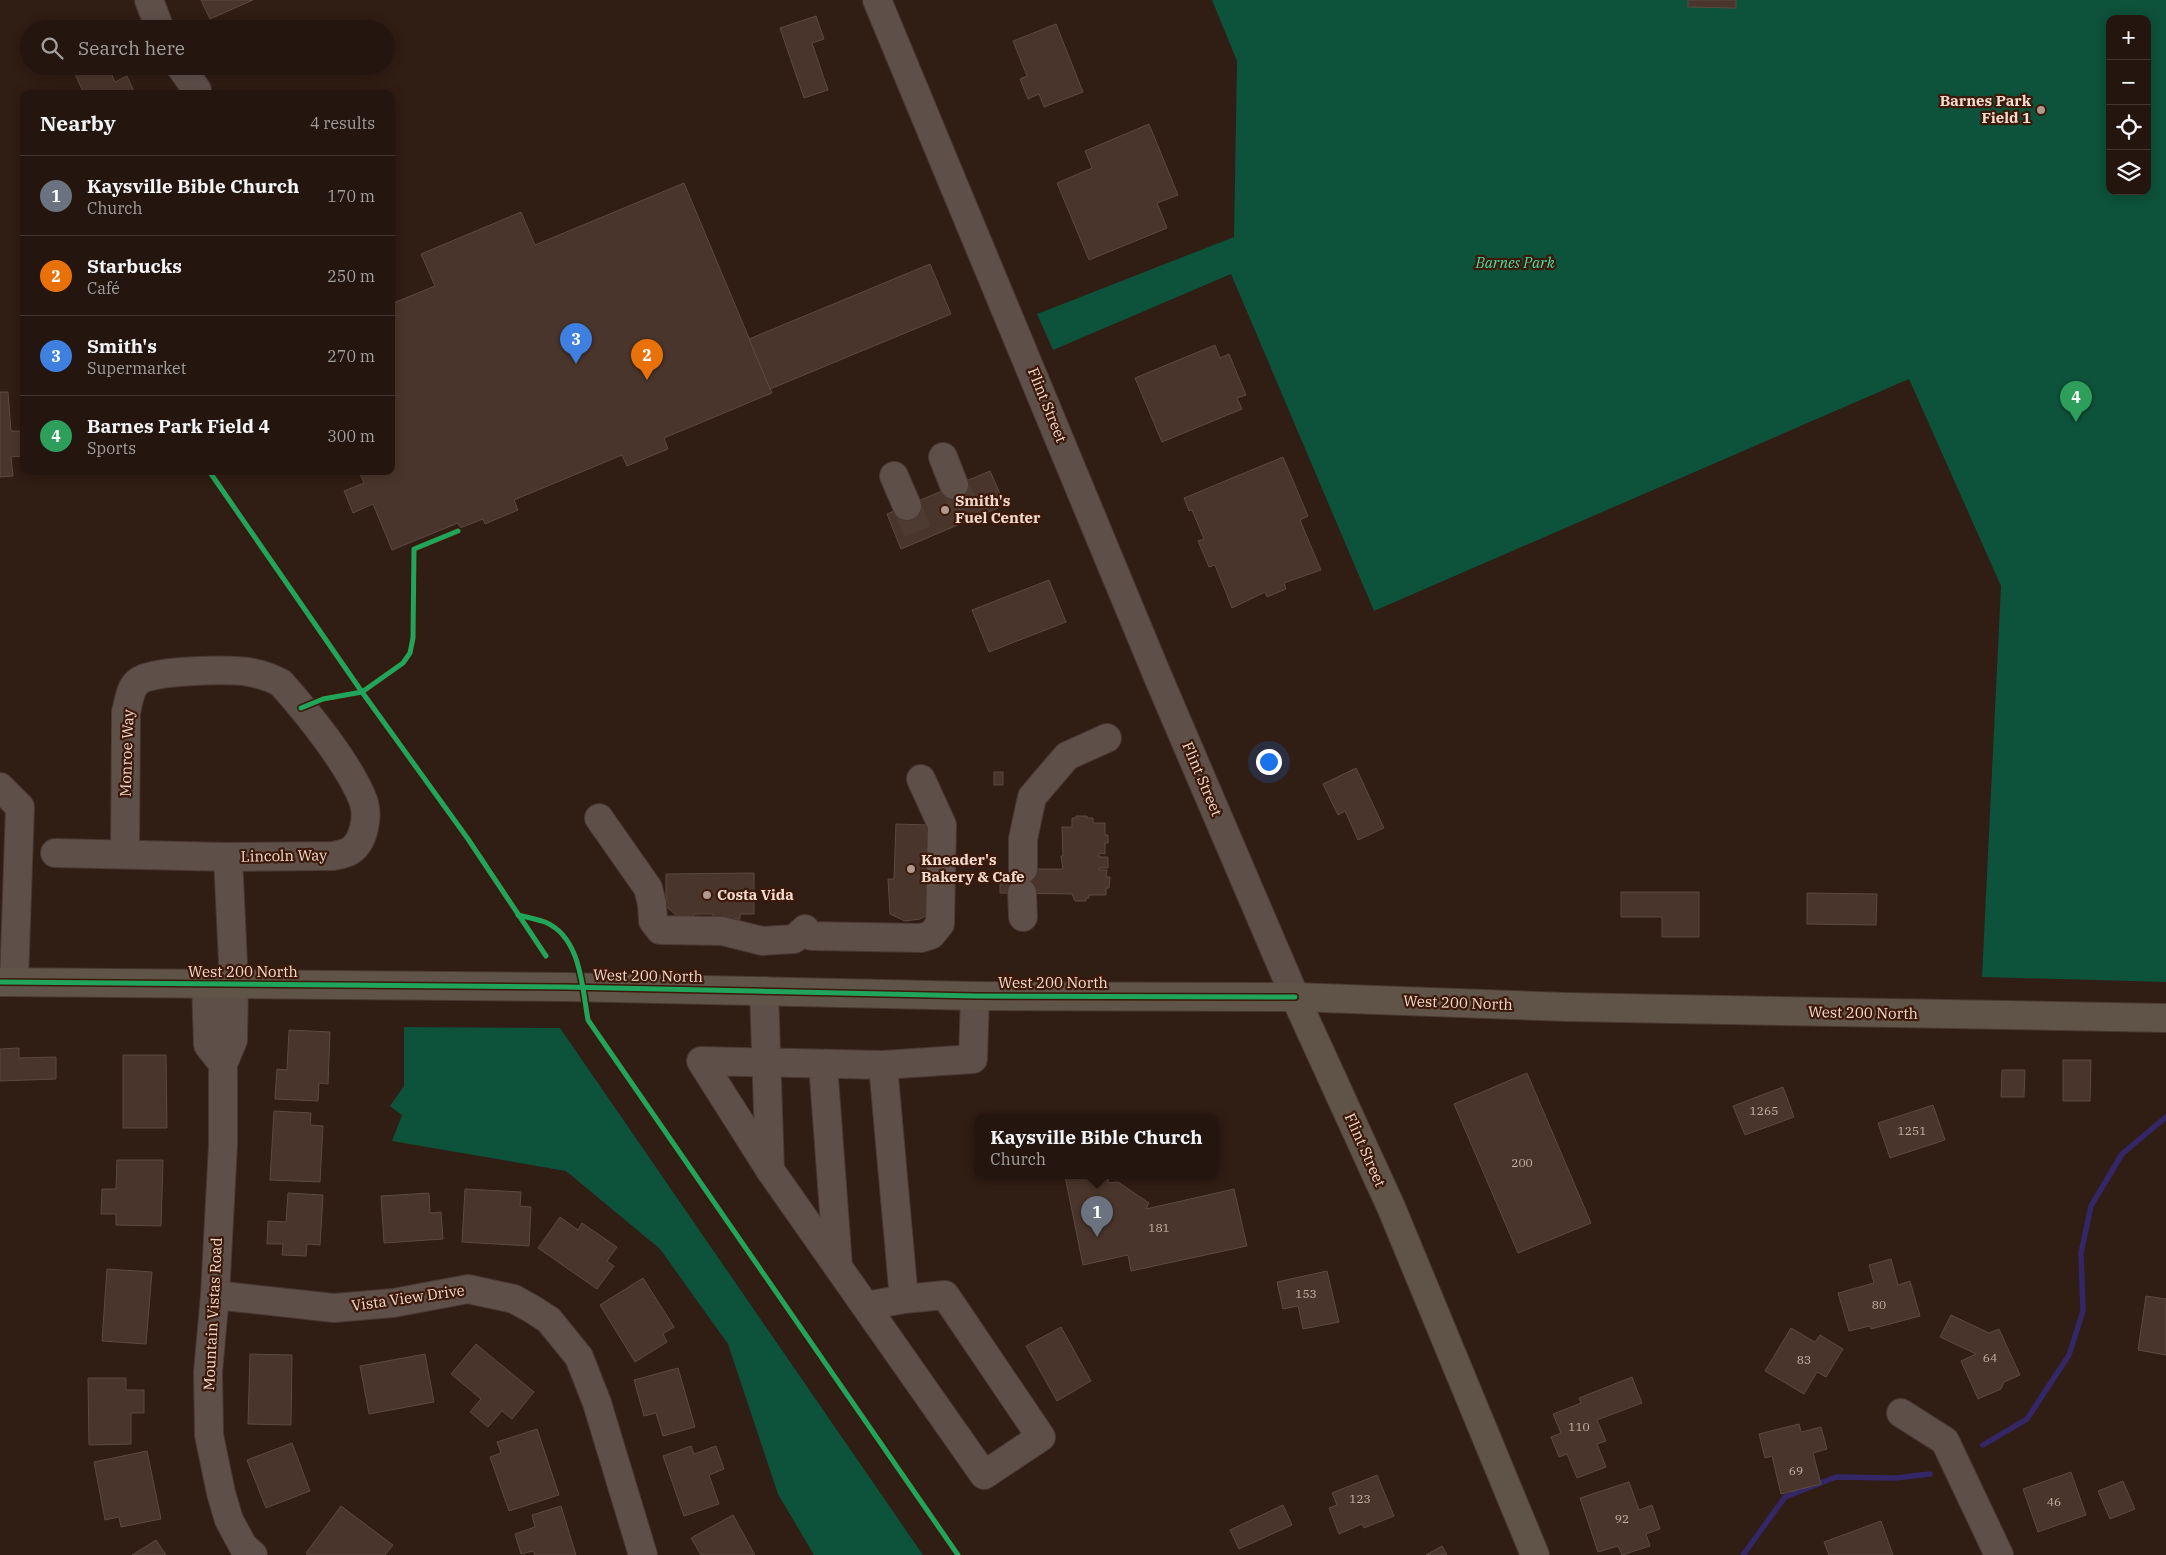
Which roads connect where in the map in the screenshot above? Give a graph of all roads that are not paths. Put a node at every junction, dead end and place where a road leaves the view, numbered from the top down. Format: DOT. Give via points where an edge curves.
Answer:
graph roads {
  1 [pos="149,0"];
  2 [pos="877,0"];
  3 [pos="157,20"];
  4 [pos="186,75"];
  5 [pos="197,90"];
  6 [pos="943,457"];
  7 [pos="894,476"];
  8 [pos="954,485"];
  9 [pos="907,506"];
  10 [pos="281,683"];
  11 [pos="1107,738"];
  12 [pos="921,778"];
  13 [pos="0,787"];
  14 [pos="599,818"];
  15 [pos="54,852"];
  16 [pos="125,854"];
  17 [pos="228,857"];
  18 [pos="1023,893"];
  19 [pos="7,982"];
  20 [pos="206,984"];
  21 [pos="234,984"];
  22 [pos="764,992"];
  23 [pos="975,996"];
  24 [pos="1295,997"];
  25 [pos="2166,1018"];
  26 [pos="766,1062"];
  27 [pos="223,1064"];
  28 [pos="823,1064"];
  29 [pos="882,1066"];
  30 [pos="770,1170"];
  31 [pos="838,1267"];
  32 [pos="215,1295"];
  33 [pos="904,1299"];
  34 [pos="866,1306"];
  35 [pos="1901,1412"];
  36 [pos="253,1555"];
  37 [pos="643,1555"];
  38 [pos="1535,1555"];
  39 [pos="1999,1555"];
  1 -- 3 [label="street"];
  2 -- 24 [label="street, Flint Street" via="1155,670"];
  4 -- 5 [label="street"];
  6 -- 8 [label="street"];
  7 -- 9 [label="street"];
  10 -- 16 [label="street, Monroe Way" via="267,675 213,671 148,675 137,682 131,691 126,712"];
  10 -- 17 [label="street, Lincoln Way" via="346,767 364,802 363,835 349,852 333,856"];
  11 -- 18 [label="street" via="1068,756 1032,797 1023,839"];
  12 -- 14 [label="street" via="942,825 940,924 931,935 921,938 811,936 805,929 794,939 762,941 722,931 660,930 653,921 648,888"];
  13 -- 19 [label="street" via="20,807"];
  15 -- 16 [label="street, Lincoln Way"];
  16 -- 17 [label="street, Lincoln Way"];
  17 -- 21 [label="street, Lincoln Way"];
  19 -- 20 [label="main road, West 200 North"];
  20 -- 21 [label="main road, West 200 North"];
  20 -- 27 [label="street" via="208,1045"];
  21 -- 22 [label="main road, West 200 North"];
  21 -- 27 [label="street, Mountain Vistas Road" via="233,1040"];
  22 -- 23 [label="main road, West 200 North"];
  22 -- 26 [label="street"];
  23 -- 24 [label="main road, West 200 North"];
  23 -- 29 [label="street" via="973,1059"];
  24 -- 25 [label="main road, West 200 North" via="1576,1008"];
  24 -- 38 [label="main road, Flint Street" via="1391,1207"];
  26 -- 28 [label="street"];
  26 -- 30 [label="street"];
  26 -- 30 [label="street" via="701,1061"];
  27 -- 32 [label="street, Mountain Vistas Road" via="223,1145"];
  28 -- 29 [label="street"];
  28 -- 31 [label="street"];
  29 -- 33 [label="street"];
  30 -- 31 [label="street"];
  31 -- 34 [label="street"];
  32 -- 36 [label="street, Mountain Vistas Road" via="208,1372 209,1435 230,1520 243,1546"];
  32 -- 37 [label="street, Vista View Drive" via="334,1308 393,1303 468,1289 514,1299 549,1320 579,1357 598,1402"];
  33 -- 34 [label="street"];
  33 -- 34 [label="street" via="945,1295 1040,1437 984,1475"];
  35 -- 39 [label="street" via="1945,1441"];
}
